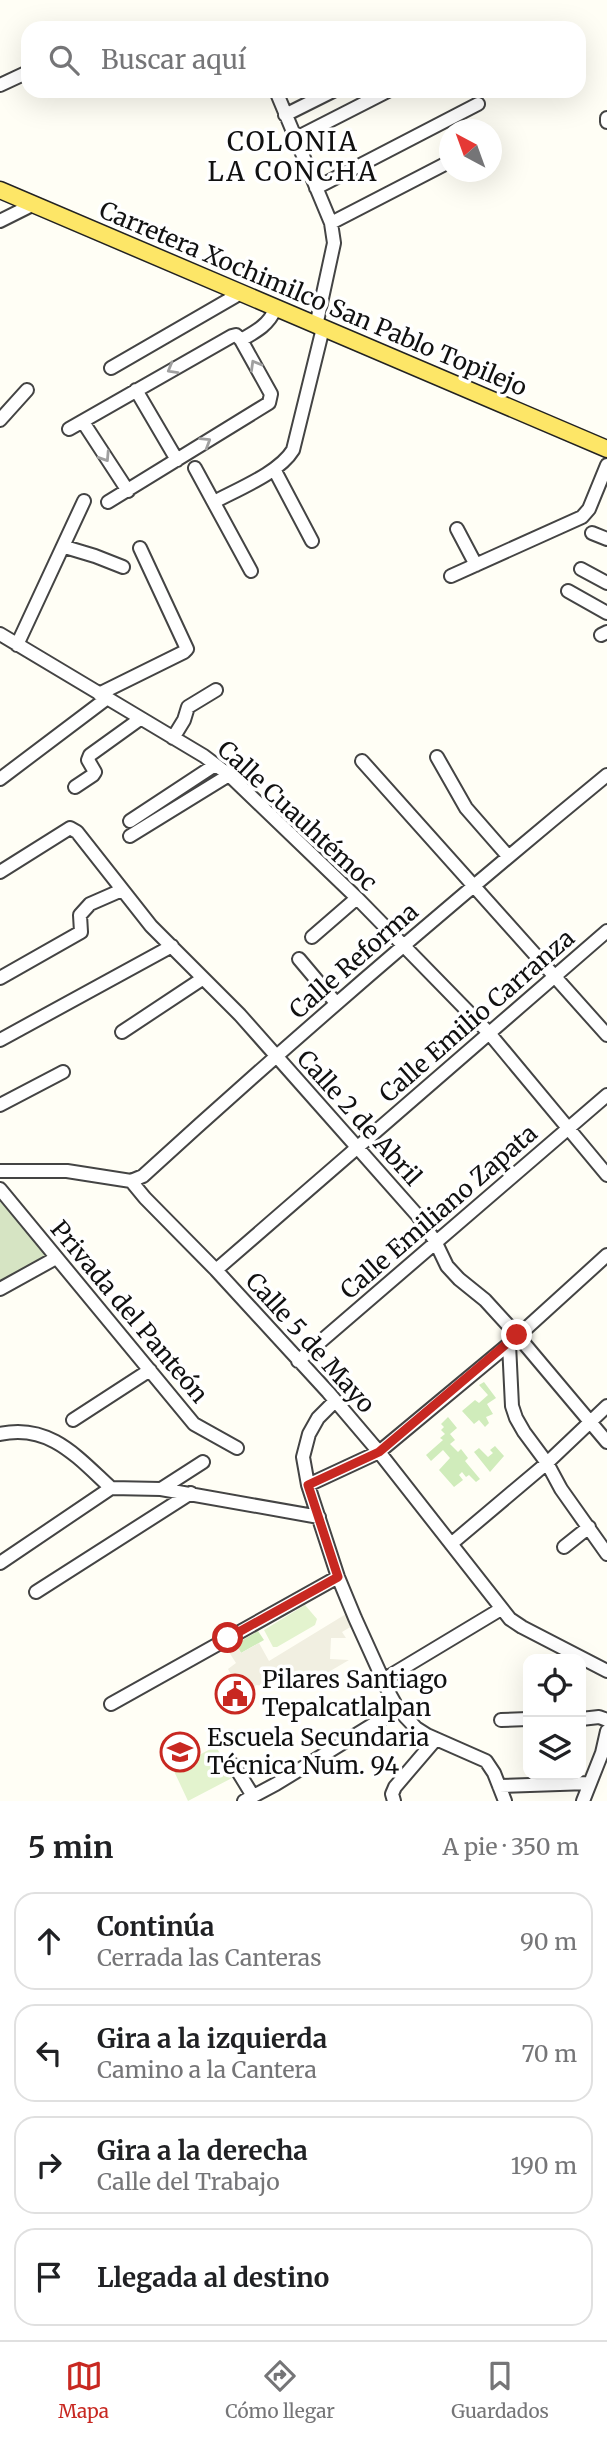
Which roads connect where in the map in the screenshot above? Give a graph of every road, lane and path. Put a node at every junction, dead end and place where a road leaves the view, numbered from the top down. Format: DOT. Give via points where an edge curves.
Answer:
graph roads {
  1 [pos="21,75"];
  2 [pos="0,85"];
  3 [pos="279,98"];
  4 [pos="318,98"];
  5 [pos="374,98"];
  6 [pos="478,104"];
  7 [pos="285,115"];
  8 [pos="294,139"];
  9 [pos="439,168"];
  10 [pos="316,188"];
  11 [pos="0,190"];
  12 [pos="34,204"];
  13 [pos="0,221"];
  14 [pos="331,223"];
  15 [pos="239,294"];
  16 [pos="275,309"];
  17 [pos="319,327"];
  18 [pos="241,340"];
  19 [pos="111,368"];
  20 [pos="27,390"];
  21 [pos="136,390"];
  22 [pos="0,420"];
  23 [pos="83,422"];
  24 [pos="69,429"];
  25 [pos="607,449"];
  26 [pos="177,460"];
  27 [pos="607,465"];
  28 [pos="195,468"];
  29 [pos="274,469"];
  30 [pos="128,491"];
  31 [pos="84,501"];
  32 [pos="108,502"];
  33 [pos="214,502"];
  34 [pos="457,529"];
  35 [pos="592,533"];
  36 [pos="607,539"];
  37 [pos="312,541"];
  38 [pos="65,547"];
  39 [pos="140,548"];
  40 [pos="476,565"];
  41 [pos="124,567"];
  42 [pos="581,569"];
  43 [pos="251,570"];
  44 [pos="451,576"];
  45 [pos="607,583"];
  46 [pos="568,591"];
  47 [pos="607,613"];
  48 [pos="0,634"];
  49 [pos="17,645"];
  50 [pos="216,690"];
  51 [pos="102,696"];
  52 [pos="140,719"];
  53 [pos="173,738"];
  54 [pos="437,758"];
  55 [pos="362,761"];
  56 [pos="215,765"];
  57 [pos="229,775"];
  58 [pos="607,775"];
  59 [pos="0,779"];
  60 [pos="75,787"];
  61 [pos="130,821"];
  62 [pos="130,836"];
  63 [pos="508,856"];
  64 [pos="0,872"];
  65 [pos="475,885"];
  66 [pos="122,890"];
  67 [pos="357,898"];
  68 [pos="607,931"];
  69 [pos="312,937"];
  70 [pos="403,945"];
  71 [pos="172,946"];
  72 [pos="299,959"];
  73 [pos="556,976"];
  74 [pos="0,978"];
  75 [pos="202,979"];
  76 [pos="337,1003"];
  77 [pos="122,1032"];
  78 [pos="488,1033"];
  79 [pos="607,1035"];
  80 [pos="0,1040"];
  81 [pos="276,1055"];
  82 [pos="63,1072"];
  83 [pos="607,1095"];
  84 [pos="0,1105"];
  85 [pos="567,1128"];
  86 [pos="356,1149"];
  87 [pos="0,1171"];
  88 [pos="607,1175"];
  89 [pos="131,1181"];
  90 [pos="0,1189"];
  91 [pos="435,1241"];
  92 [pos="607,1255"];
  93 [pos="56,1258"];
  94 [pos="216,1270"];
  95 [pos="0,1289"];
  96 [pos="513,1339"];
  97 [pos="298,1361"];
  98 [pos="150,1370"];
  99 [pos="334,1402"];
  100 [pos="607,1406"];
  101 [pos="73,1419"];
  102 [pos="590,1422"];
  103 [pos="0,1434"];
  104 [pos="607,1442"];
  105 [pos="236,1448"];
  106 [pos="379,1452"];
  107 [pos="203,1462"];
  108 [pos="547,1463"];
  109 [pos="308,1485"];
  110 [pos="111,1489"];
  111 [pos="161,1489"];
  112 [pos="191,1493"];
  113 [pos="319,1517"];
  114 [pos="589,1527"];
  115 [pos="451,1544"];
  116 [pos="564,1546"];
  117 [pos="607,1555"];
  118 [pos="0,1563"];
  119 [pos="338,1577"];
  120 [pos="36,1591"];
  121 [pos="501,1609"];
  122 [pos="607,1671"];
  123 [pos="383,1680"];
  124 [pos="111,1704"];
  125 [pos="398,1709"];
  126 [pos="586,1718"];
  127 [pos="523,1719"];
  128 [pos="501,1720"];
  129 [pos="607,1720"];
  130 [pos="607,1731"];
  131 [pos="436,1740"];
  132 [pos="234,1765"];
  133 [pos="589,1783"];
  134 [pos="499,1786"];
  135 [pos="249,1799"];
  136 [pos="394,1801"];
  137 [pos="505,1801"];
  138 [pos="583,1801"];
  1 -- 2 [label="street"];
  3 -- 7 [label="street"];
  4 -- 7 [label="street"];
  5 -- 8 [label="street"];
  6 -- 10 [label="street"];
  7 -- 8 [label="street"];
  8 -- 10 [label="street"];
  9 -- 14 [label="street"];
  10 -- 14 [label="street"];
  11 -- 12 [label="main road, Carretera Xochimilco San Pablo Topilejo"];
  12 -- 13 [label="street"];
  12 -- 15 [label="main road, Carretera Xochimilco San Pablo Topilejo"];
  14 -- 17 [label="street" via="334,243"];
  15 -- 16 [label="main road, Carretera Xochimilco San Pablo Topilejo"];
  15 -- 19 [label="street"];
  16 -- 17 [label="main road, Carretera Xochimilco San Pablo Topilejo"];
  16 -- 18 [label="street" via="265,324"];
  17 -- 25 [label="main road, Carretera Xochimilco San Pablo Topilejo"];
  17 -- 29 [label="street" via="293,450"];
  18 -- 21 [label="street, one-way" via="232,336"];
  26 -- 18 [label="street, one-way" via="272,399"];
  20 -- 22 [label="street"];
  21 -- 23 [label="street"];
  21 -- 26 [label="street"];
  23 -- 24 [label="street"];
  23 -- 30 [label="street, one-way"];
  26 -- 30 [label="street"];
  27 -- 40 [label="street" via="582,517"];
  28 -- 33 [label="street"];
  29 -- 33 [label="street"];
  29 -- 37 [label="street"];
  30 -- 32 [label="street"];
  31 -- 38 [label="street"];
  33 -- 43 [label="street"];
  34 -- 40 [label="street"];
  35 -- 36 [label="street"];
  38 -- 41 [label="street"];
  38 -- 49 [label="street"];
  39 -- 51 [label="street" via="187,649"];
  40 -- 44 [label="street"];
  42 -- 45 [label="street"];
  46 -- 47 [label="street"];
  48 -- 49 [label="street, Calle Cuauhtémoc"];
  49 -- 51 [label="street, Calle Cuauhtémoc"];
  50 -- 53 [label="street" via="188,707"];
  51 -- 52 [label="street, Calle Cuauhtémoc"];
  51 -- 59 [label="street"];
  52 -- 53 [label="street, Calle Cuauhtémoc"];
  52 -- 60 [label="street" via="90,755 95,772"];
  53 -- 56 [label="street, Calle Cuauhtémoc"];
  54 -- 63 [label="street" via="466,808"];
  55 -- 65 [label="street"];
  56 -- 57 [label="street, Calle Cuauhtémoc"];
  56 -- 61 [label="street"];
  57 -- 62 [label="street"];
  57 -- 67 [label="street, Calle Cuauhtémoc"];
  58 -- 63 [label="street, Calle Reforma"];
  63 -- 65 [label="street, Calle Reforma"];
  64 -- 66 [label="street, Calle 2 de Abril" via="70,828"];
  65 -- 70 [label="street, Calle Reforma"];
  65 -- 73 [label="street"];
  66 -- 71 [label="street, Calle 2 de Abril"];
  66 -- 74 [label="street" via="90,904 80,915 81,932"];
  67 -- 69 [label="street"];
  67 -- 70 [label="street, Calle Cuauhtémoc"];
  68 -- 73 [label="street, Calle Emilio Carranza"];
  70 -- 76 [label="street, Calle Reforma"];
  70 -- 78 [label="street, Calle Cuauhtémoc"];
  71 -- 75 [label="street, Calle 2 de Abril"];
  71 -- 80 [label="street"];
  72 -- 76 [label="street"];
  73 -- 78 [label="street, Calle Emilio Carranza"];
  73 -- 79 [label="street"];
  75 -- 77 [label="street"];
  75 -- 81 [label="street, Calle 2 de Abril"];
  76 -- 81 [label="street, Calle Reforma"];
  78 -- 85 [label="street, Calle Cuauhtémoc"];
  78 -- 86 [label="street, Calle Emilio Carranza"];
  81 -- 86 [label="street, Calle 2 de Abril"];
  81 -- 89 [label="street, Calle Reforma" via="143,1176"];
  82 -- 84 [label="street"];
  83 -- 85 [label="street, Calle Emiliano Zapata"];
  85 -- 88 [label="street, Calle Cuauhtémoc"];
  85 -- 91 [label="street, Calle Emiliano Zapata"];
  86 -- 91 [label="street, Calle 2 de Abril"];
  86 -- 94 [label="street, Calle Emilio Carranza"];
  87 -- 89 [label="street" via="67,1171"];
  89 -- 94 [label="street, Calle 5 de Mayo"];
  90 -- 93 [label="street, Privada del Panteón"];
  91 -- 96 [label="street, Calle 2 de Abril" via="453,1272 485,1300"];
  91 -- 97 [label="street, Calle Emiliano Zapata"];
  92 -- 96 [label="street"];
  93 -- 95 [label="street"];
  93 -- 98 [label="street, Privada del Panteón"];
  94 -- 97 [label="street, Calle 5 de Mayo"];
  96 -- 102 [label="street, Calle 2 de Abril"];
  96 -- 106 [label="street"];
  96 -- 108 [label="street" via="512,1406"];
  97 -- 99 [label="street, Calle 5 de Mayo"];
  98 -- 101 [label="street"];
  98 -- 105 [label="street, Privada del Panteón" via="194,1424"];
  99 -- 106 [label="street, Calle 5 de Mayo"];
  99 -- 109 [label="street" via="318,1418 306,1444 303,1457"];
  100 -- 102 [label="street"];
  102 -- 104 [label="street, Calle 2 de Abril"];
  102 -- 108 [label="street"];
  103 -- 110 [label="street" via="36,1434 58,1441"];
  106 -- 109 [label="street"];
  106 -- 115 [label="street, Calle 5 de Mayo"];
  107 -- 111 [label="street"];
  108 -- 114 [label="street"];
  108 -- 115 [label="street"];
  109 -- 113 [label="street"];
  110 -- 111 [label="street"];
  110 -- 118 [label="street"];
  111 -- 112 [label="street"];
  112 -- 113 [label="street"];
  112 -- 120 [label="street"];
  113 -- 119 [label="street"];
  114 -- 116 [label="street"];
  114 -- 117 [label="street"];
  115 -- 121 [label="street, Calle 5 de Mayo"];
  119 -- 123 [label="street"];
  119 -- 124 [label="street"];
  121 -- 122 [label="street, Calle 5 de Mayo" via="522,1627"];
  121 -- 123 [label="street"];
  123 -- 125 [label="street"];
  125 -- 131 [label="street"];
  125 -- 135 [label="street"];
  126 -- 129 [label="street"];
  127 -- 128 [label="street"];
  130 -- 133 [label="street"];
  131 -- 134 [label="street" via="486,1761"];
  131 -- 136 [label="street" via="395,1787"];
  132 -- 135 [label="street"];
  133 -- 134 [label="street"];
  133 -- 138 [label="street"];
  134 -- 137 [label="street"];
}
